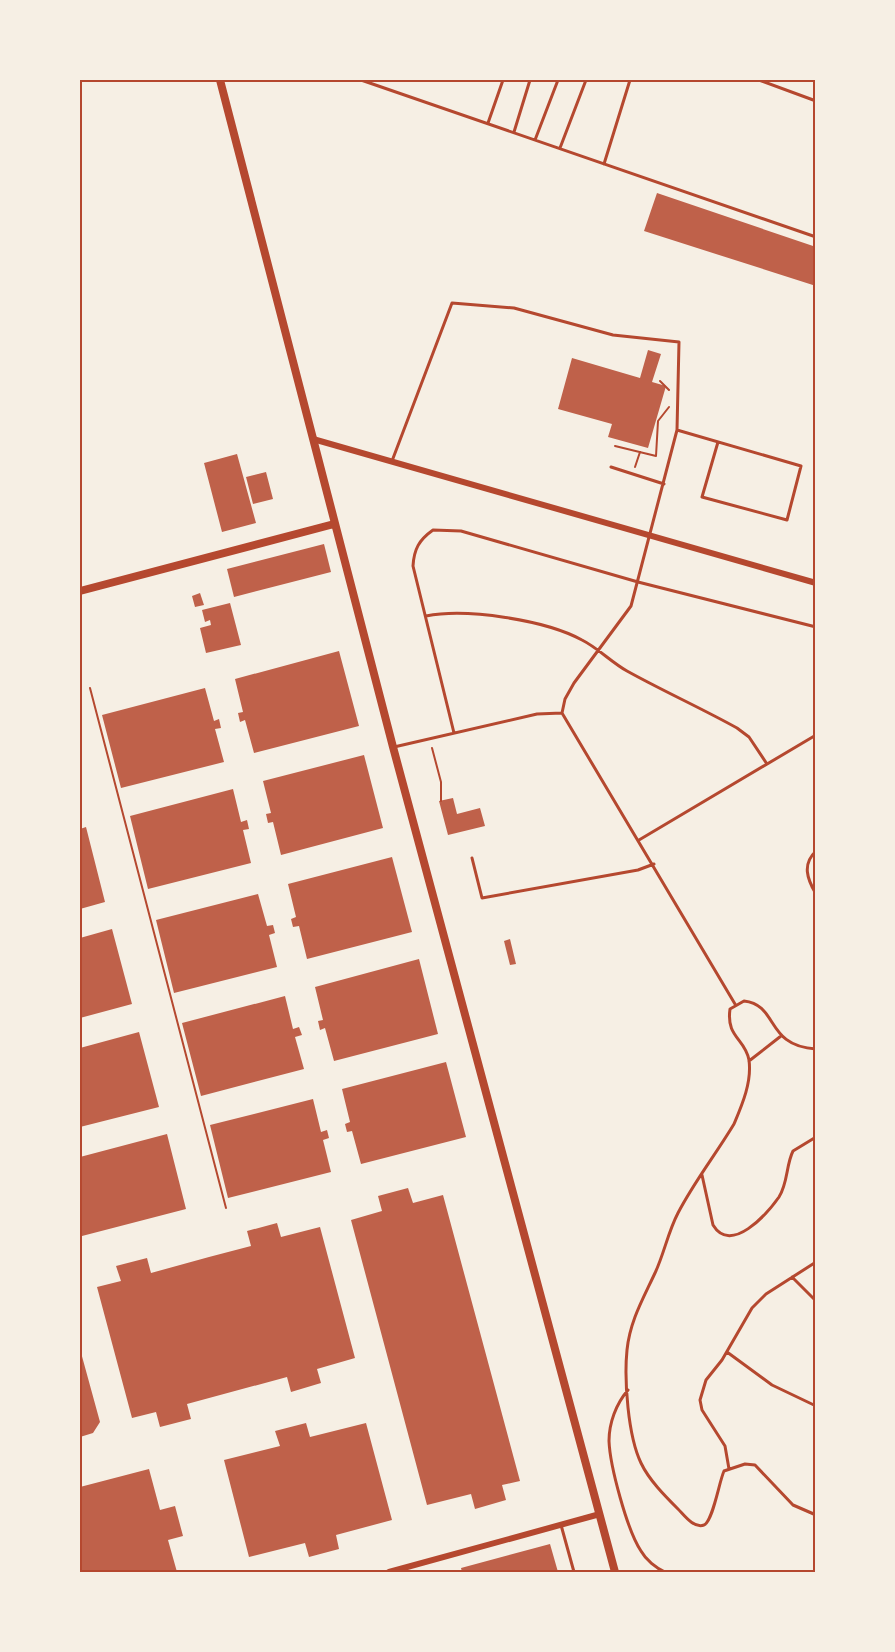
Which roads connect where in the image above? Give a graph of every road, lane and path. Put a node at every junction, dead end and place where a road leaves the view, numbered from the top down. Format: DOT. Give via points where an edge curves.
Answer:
graph roads {
  1 [pos="220,80"];
  2 [pos="361,80"];
  3 [pos="503,80"];
  4 [pos="530,80"];
  5 [pos="558,80"];
  6 [pos="585,80"];
  7 [pos="630,80"];
  8 [pos="759,80"];
  9 [pos="816,101"];
  10 [pos="488,123"];
  11 [pos="514,132"];
  12 [pos="535,140"];
  13 [pos="560,148"];
  14 [pos="604,164"];
  15 [pos="816,237"];
  16 [pos="660,381"];
  17 [pos="671,394"];
  18 [pos="671,402"];
  19 [pos="677,430"];
  20 [pos="313,439"];
  21 [pos="718,442"];
  22 [pos="615,446"];
  23 [pos="640,452"];
  24 [pos="392,461"];
  25 [pos="636,466"];
  26 [pos="611,467"];
  27 [pos="664,484"];
  28 [pos="334,524"];
  29 [pos="651,535"];
  30 [pos="638,582"];
  31 [pos="816,583"];
  32 [pos="80,591"];
  33 [pos="426,616"];
  34 [pos="816,627"];
  35 [pos="599,652"];
  36 [pos="90,688"];
  37 [pos="562,713"];
  38 [pos="454,733"];
  39 [pos="816,735"];
  40 [pos="393,747"];
  41 [pos="432,747"];
  42 [pos="767,764"];
  43 [pos="441,801"];
  44 [pos="639,840"];
  45 [pos="816,851"];
  46 [pos="472,858"];
  47 [pos="654,864"];
  48 [pos="816,894"];
  49 [pos="735,1004"];
  50 [pos="781,1036"];
  51 [pos="816,1049"];
  52 [pos="749,1061"];
  53 [pos="816,1137"];
  54 [pos="702,1175"];
  55 [pos="226,1208"];
  56 [pos="816,1262"];
  57 [pos="792,1277"];
  58 [pos="816,1301"];
  59 [pos="727,1352"];
  60 [pos="628,1390"];
  61 [pos="816,1406"];
  62 [pos="729,1469"];
  63 [pos="600,1514"];
  64 [pos="816,1515"];
  65 [pos="561,1525"];
  66 [pos="389,1572"];
  67 [pos="574,1572"];
  68 [pos="615,1572"];
  69 [pos="665,1572"];
  1 -- 20 [label="street"];
  2 -- 10 [label="lane"];
  3 -- 10 [label="lane"];
  4 -- 11 [label="lane"];
  5 -- 12 [label="lane"];
  6 -- 13 [label="lane"];
  7 -- 14 [label="lane"];
  8 -- 9 [label="lane"];
  10 -- 11 [label="lane"];
  11 -- 12 [label="lane"];
  12 -- 13 [label="lane"];
  13 -- 14 [label="lane"];
  14 -- 15 [label="lane"];
  16 -- 17 [label="path"];
  18 -- 23 [label="path" via="658,421 656,456"];
  19 -- 21 [label="lane"];
  19 -- 24 [label="lane" via="679,342 613,335 514,308 452,303"];
  19 -- 27 [label="lane"];
  20 -- 24 [label="street"];
  20 -- 28 [label="street"];
  21 -- 21 [label="lane" via="801,466 787,520 702,497"];
  22 -- 23 [label="path"];
  23 -- 25 [label="path"];
  24 -- 29 [label="street"];
  26 -- 27 [label="lane"];
  27 -- 29 [label="lane"];
  28 -- 32 [label="street"];
  28 -- 40 [label="street"];
  29 -- 30 [label="lane"];
  29 -- 31 [label="street"];
  30 -- 33 [label="lane" via="461,531 433,530 424,536 414,554 413,566"];
  30 -- 34 [label="lane"];
  30 -- 35 [label="lane" via="631,606"];
  33 -- 35 [label="lane" via="465,613 546,626 584,641"];
  33 -- 38 [label="lane"];
  35 -- 37 [label="lane" via="574,683"];
  35 -- 42 [label="lane" via="737,728 749,737"];
  36 -- 55 [label="path"];
  37 -- 38 [label="lane" via="537,714"];
  37 -- 44 [label="lane"];
  38 -- 40 [label="lane"];
  39 -- 42 [label="lane"];
  40 -- 63 [label="street"];
  41 -- 43 [label="path" via="441,782"];
  42 -- 44 [label="lane"];
  44 -- 47 [label="lane"];
  45 -- 48 [label="lane" via="807,863"];
  46 -- 47 [label="lane" via="482,898"];
  47 -- 49 [label="lane"];
  49 -- 50 [label="lane" via="744,1001 757,1005"];
  49 -- 52 [label="lane" via="728,1023"];
  50 -- 51 [label="lane" via="801,1048"];
  50 -- 52 [label="lane"];
  52 -- 54 [label="lane" via="742,1107"];
  53 -- 54 [label="lane" via="793,1151 779,1196 735,1237 726,1237 713,1225"];
  54 -- 60 [label="lane" via="678,1212 635,1313 627,1351"];
  56 -- 57 [label="lane"];
  57 -- 58 [label="lane"];
  57 -- 59 [label="lane" via="752,1308"];
  59 -- 61 [label="lane" via="772,1385"];
  59 -- 62 [label="lane" via="706,1380 700,1400 702,1410 725,1446"];
  60 -- 62 [label="lane" via="640,1462 690,1521 705,1525 712,1519 717,1486"];
  60 -- 69 [label="lane" via="611,1425 611,1455 634,1539 641,1552"];
  62 -- 64 [label="lane" via="755,1465 793,1505"];
  63 -- 65 [label="street"];
  63 -- 68 [label="street"];
  65 -- 66 [label="street"];
  65 -- 67 [label="lane"];
}
